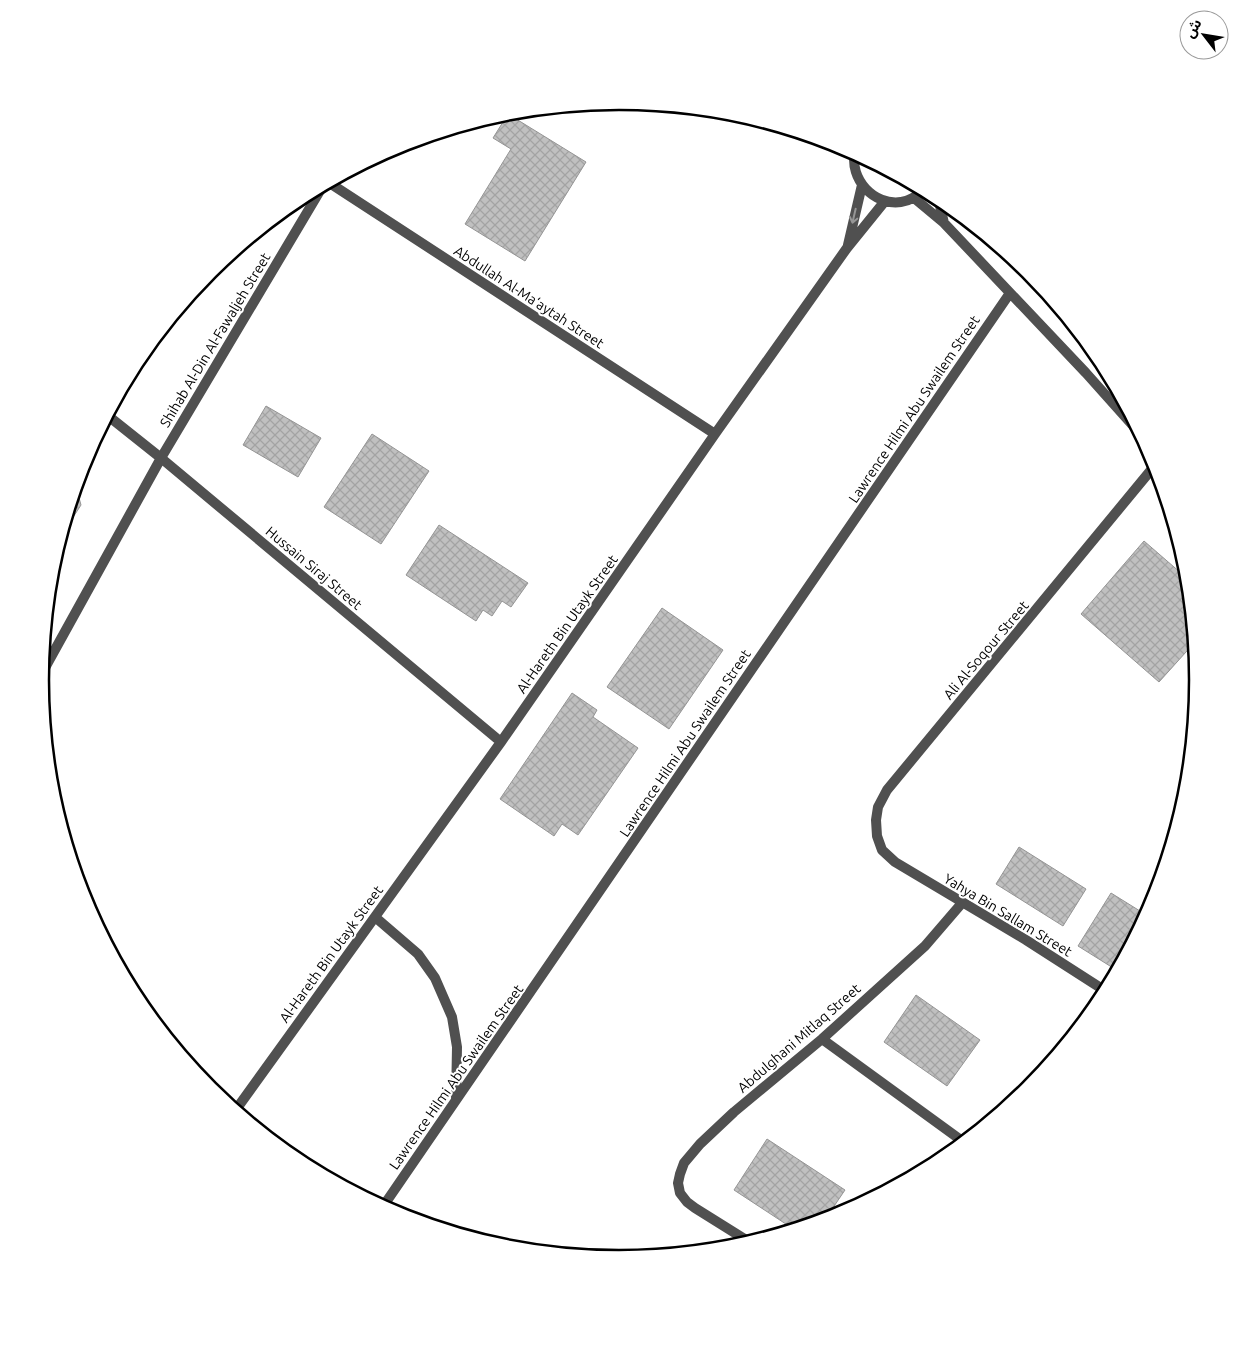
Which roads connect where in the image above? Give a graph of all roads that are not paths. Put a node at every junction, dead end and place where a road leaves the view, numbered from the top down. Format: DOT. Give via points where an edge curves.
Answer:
graph roads {
  1 [pos="854,161"];
  2 [pos="862,185"];
  3 [pos="334,186"];
  4 [pos="919,195"];
  5 [pos="316,197"];
  6 [pos="914,198"];
  7 [pos="885,201"];
  8 [pos="941,209"];
  9 [pos="944,223"];
  10 [pos="847,248"];
  11 [pos="1010,294"];
  12 [pos="1126,418"];
  13 [pos="112,419"];
  14 [pos="715,434"];
  15 [pos="161,458"];
  16 [pos="1150,471"];
  17 [pos="50,658"];
  18 [pos="502,742"];
  19 [pos="894,862"];
  20 [pos="962,903"];
  21 [pos="375,917"];
  22 [pos="1100,988"];
  23 [pos="822,1039"];
  24 [pos="456,1101"];
  25 [pos="239,1106"];
  26 [pos="959,1139"];
  27 [pos="387,1201"];
  28 [pos="742,1237"];
  1 -- 2 [label="street" via="855,172"];
  2 -- 7 [label="street"];
  2 -- 10 [label="street, Al-Hareth Bin Utayk Street, one-way"];
  3 -- 14 [label="street, Abdullah Al-Ma‘aytah Street"];
  4 -- 6 [label="street"];
  5 -- 15 [label="street, Shihab Al-Din Al-Fawaljeh Street"];
  6 -- 7 [label="street" via="900,202"];
  6 -- 9 [label="street"];
  7 -- 10 [label="street, Al-Hareth Bin Utayk Street"];
  8 -- 9 [label="street"];
  9 -- 11 [label="street"];
  10 -- 14 [label="street, Al-Hareth Bin Utayk Street"];
  11 -- 12 [label="street"];
  11 -- 24 [label="street, Lawrence Hilmi Abu Swailem Street"];
  13 -- 15 [label="street, Hussain Siraj Street"];
  14 -- 18 [label="street, Al-Hareth Bin Utayk Street"];
  15 -- 17 [label="street, Shihab Al-Din Al-Fawaljeh Street"];
  15 -- 18 [label="street, Hussain Siraj Street"];
  16 -- 19 [label="street, Ali Al-Soqour Street" via="887,790 878,808 877,836 882,850"];
  18 -- 21 [label="street, Al-Hareth Bin Utayk Street"];
  19 -- 20 [label="street, Yahya Bin Sallam Street"];
  20 -- 22 [label="street, Yahya Bin Sallam Street"];
  20 -- 23 [label="street, Abdulghani Mitlaq Street" via="925,946"];
  21 -- 24 [label="street" via="418,954 435,978 452,1017 457,1047"];
  21 -- 25 [label="street, Al-Hareth Bin Utayk Street"];
  23 -- 26 [label="street"];
  23 -- 28 [label="street, Abdulghani Mitlaq Street" via="734,1112 684,1163 678,1183 687,1202"];
  24 -- 27 [label="street, Lawrence Hilmi Abu Swailem Street"];
}
